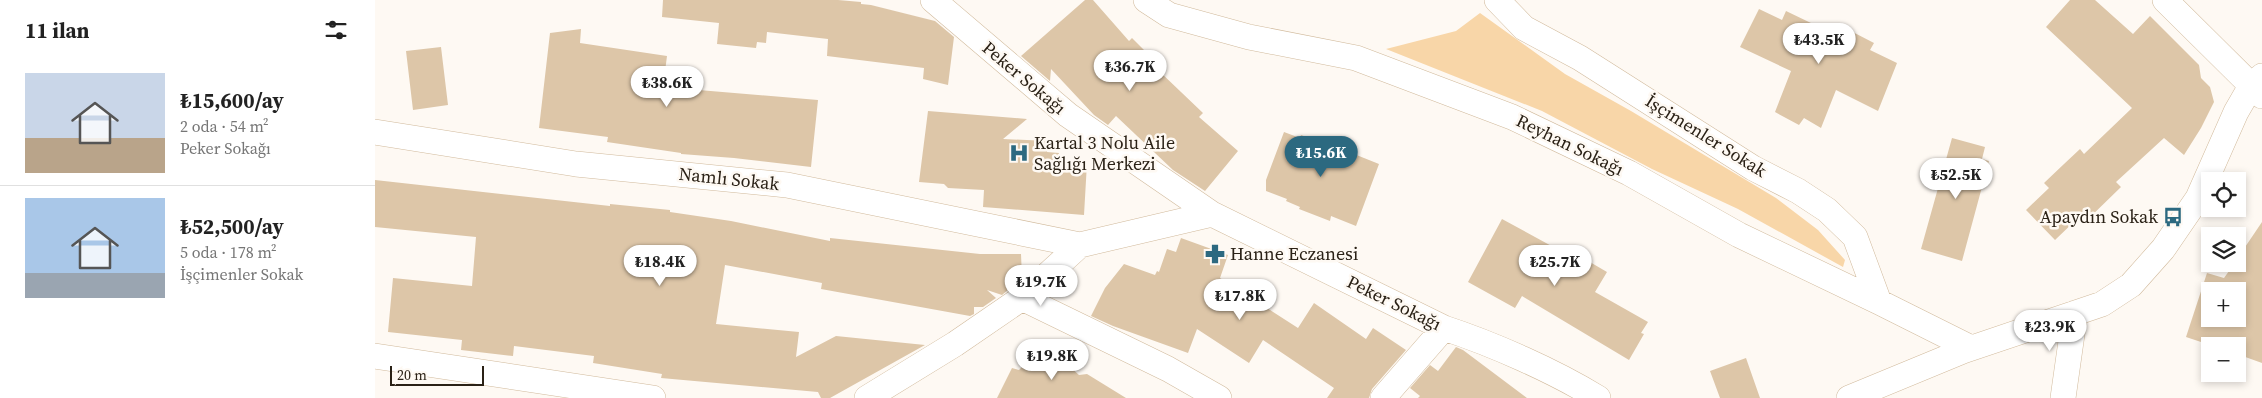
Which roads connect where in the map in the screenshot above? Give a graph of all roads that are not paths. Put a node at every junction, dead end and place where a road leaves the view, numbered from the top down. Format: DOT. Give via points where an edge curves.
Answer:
graph roads {
  1 [pos="933,0"];
  2 [pos="1146,0"];
  3 [pos="1497,0"];
  4 [pos="2165,0"];
  5 [pos="2258,86"];
  6 [pos="375,132"];
  7 [pos="1212,214"];
  8 [pos="1080,245"];
  9 [pos="1022,298"];
  10 [pos="1879,302"];
  11 [pos="2075,313"];
  12 [pos="1444,328"];
  13 [pos="1971,348"];
  14 [pos="375,356"];
  15 [pos="653,398"];
  16 [pos="867,398"];
  17 [pos="1219,398"];
  18 [pos="1383,398"];
  19 [pos="1598,398"];
  20 [pos="1849,398"];
  21 [pos="2063,398"];
  1 -- 7 [label="street, Peker Sokağı" via="1069,115"];
  2 -- 10 [label="street, Reyhan Sokağı" via="1169,15 1249,37 1356,58 1512,117 1629,174 1739,235"];
  3 -- 10 [label="street, İşçimenler Sokak" via="1524,28 1596,67 1753,168 1827,210 1855,237"];
  4 -- 5 [label="street"];
  5 -- 11 [label="street" via="2236,112 2198,198 2163,249 2131,285 2102,304"];
  6 -- 8 [label="street, Namlı Sokak" via="576,164 787,185"];
  7 -- 8 [label="street"];
  7 -- 12 [label="street, Peker Sokağı"];
  8 -- 9 [label="street"];
  9 -- 16 [label="street"];
  9 -- 17 [label="street" via="1168,368"];
  10 -- 13 [label="street, Reyhan Sokağı"];
  11 -- 13 [label="street"];
  11 -- 21 [label="street"];
  12 -- 18 [label="street"];
  12 -- 19 [label="street, Peker Sokağı" via="1470,336"];
  13 -- 20 [label="street"];
  14 -- 15 [label="street"];
}
